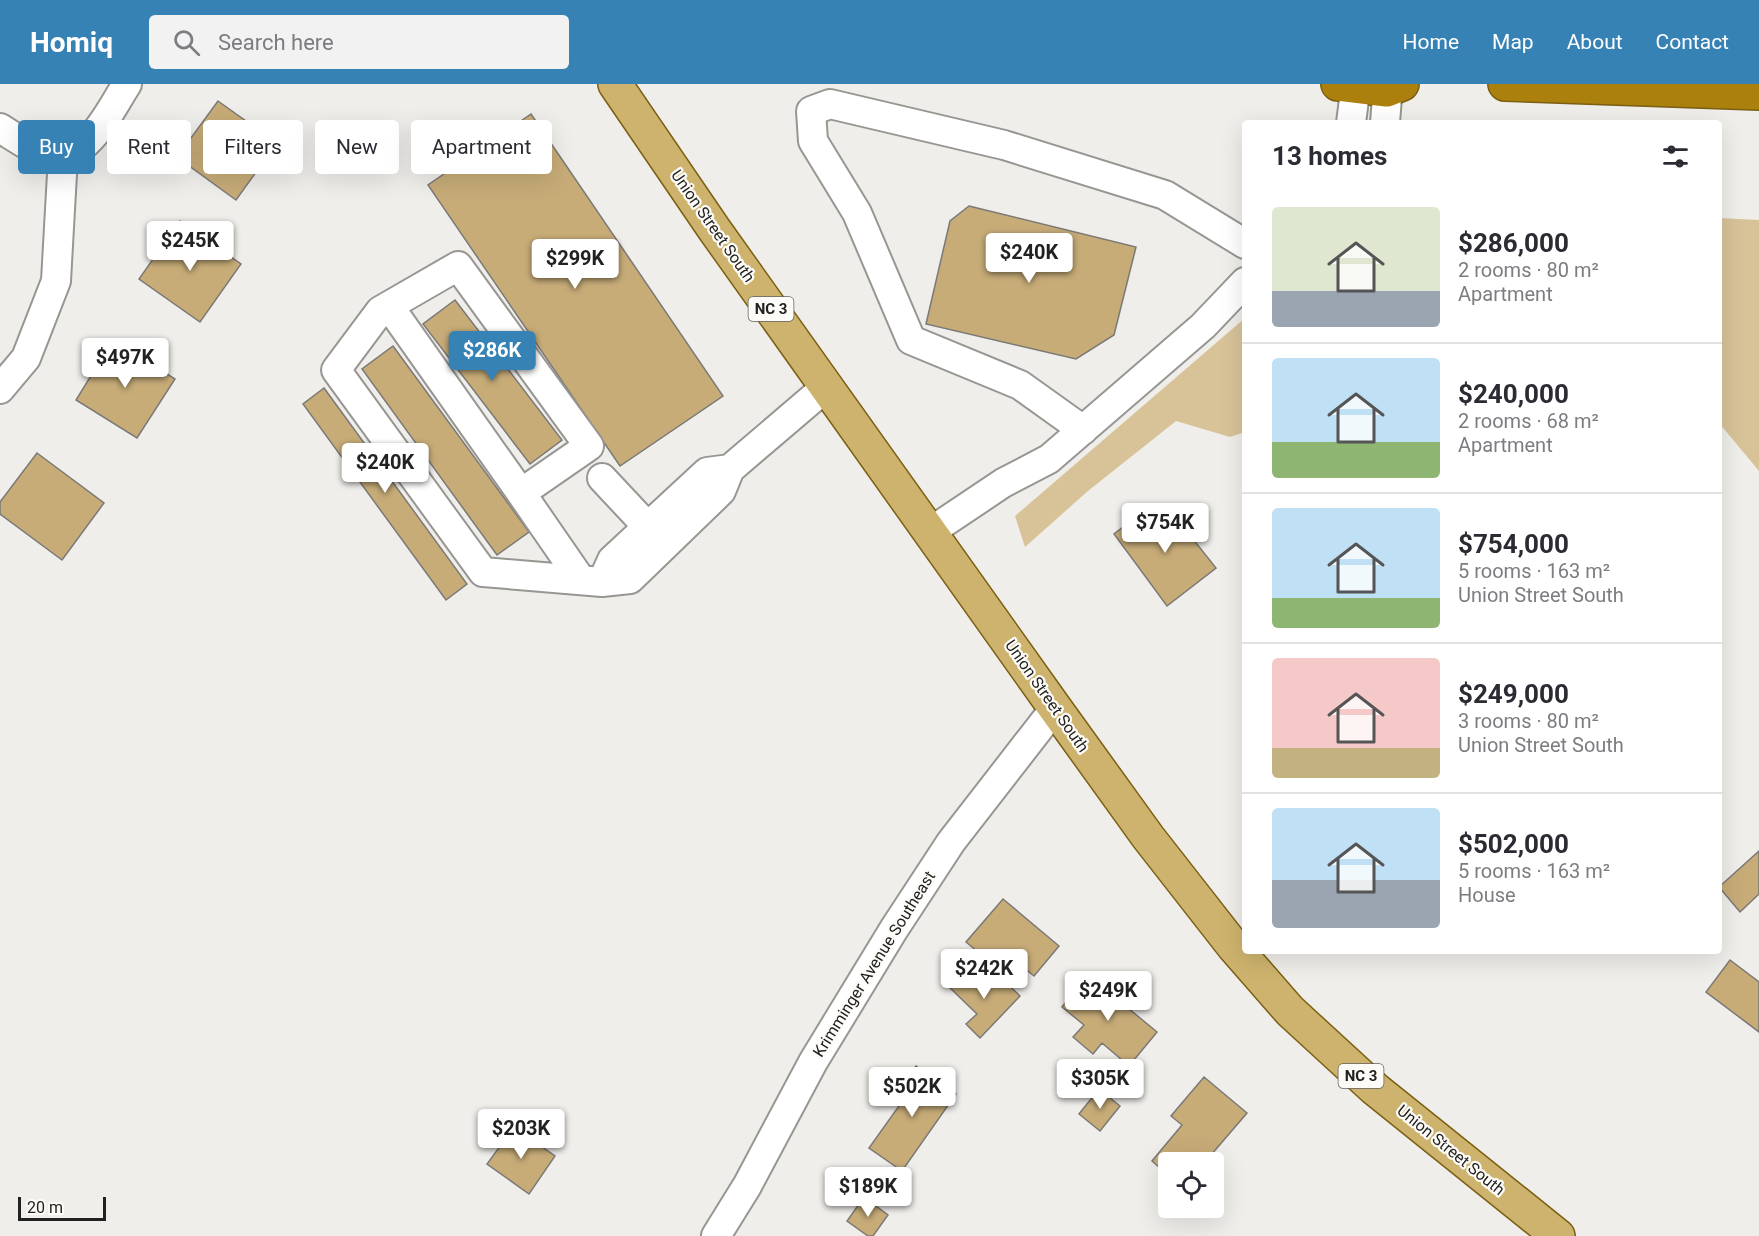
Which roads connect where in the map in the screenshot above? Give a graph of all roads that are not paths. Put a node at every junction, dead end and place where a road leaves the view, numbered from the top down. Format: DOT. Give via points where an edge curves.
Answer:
graph roads {
  1 [pos="127,84"];
  2 [pos="615,84"];
  3 [pos="1505,84"];
  4 [pos="1371,85"];
  5 [pos="1759,93"];
  6 [pos="1353,120"];
  7 [pos="1384,120"];
  8 [pos="0,128"];
  9 [pos="95,134"];
  10 [pos="18,138"];
  11 [pos="62,174"];
  12 [pos="1242,242"];
  13 [pos="1242,285"];
  14 [pos="389,306"];
  15 [pos="826,387"];
  16 [pos="0,389"];
  17 [pos="1083,430"];
  18 [pos="602,478"];
  19 [pos="521,494"];
  20 [pos="930,532"];
  21 [pos="657,536"];
  22 [pos="592,581"];
  23 [pos="1055,708"];
  24 [pos="716,1236"];
  25 [pos="1558,1236"];
  1 -- 9 [label="street"];
  2 -- 15 [label="main road, Union Street South / NC 3"];
  3 -- 5 [label="highway"];
  4 -- 6 [label="street"];
  4 -- 7 [label="street"];
  8 -- 10 [label="street"];
  11 -- 16 [label="street" via="56,281 26,358"];
  12 -- 17 [label="street" via="1165,195 1015,148 830,104 811,111 813,141 857,213 911,340 1020,385"];
  13 -- 17 [label="street" via="1203,326"];
  14 -- 19 [label="street"];
  14 -- 19 [label="street" via="458,266 588,446"];
  14 -- 22 [label="street" via="380,311 336,370 483,572"];
  15 -- 20 [label="main road, Union Street South / NC 3"];
  15 -- 21 [label="street" via="730,469 707,472"];
  17 -- 20 [label="street" via="1049,459 1004,483"];
  18 -- 21 [label="street"];
  19 -- 22 [label="street"];
  20 -- 23 [label="main road, Union Street South / NC 3"];
  21 -- 22 [label="street" via="612,560"];
  23 -- 24 [label="street, Krimminger Avenue Southeast" via="951,842 894,929 813,1062"];
  23 -- 25 [label="main road, Union Street South / NC 3" via="1148,837 1290,1011 1375,1089"];
}
